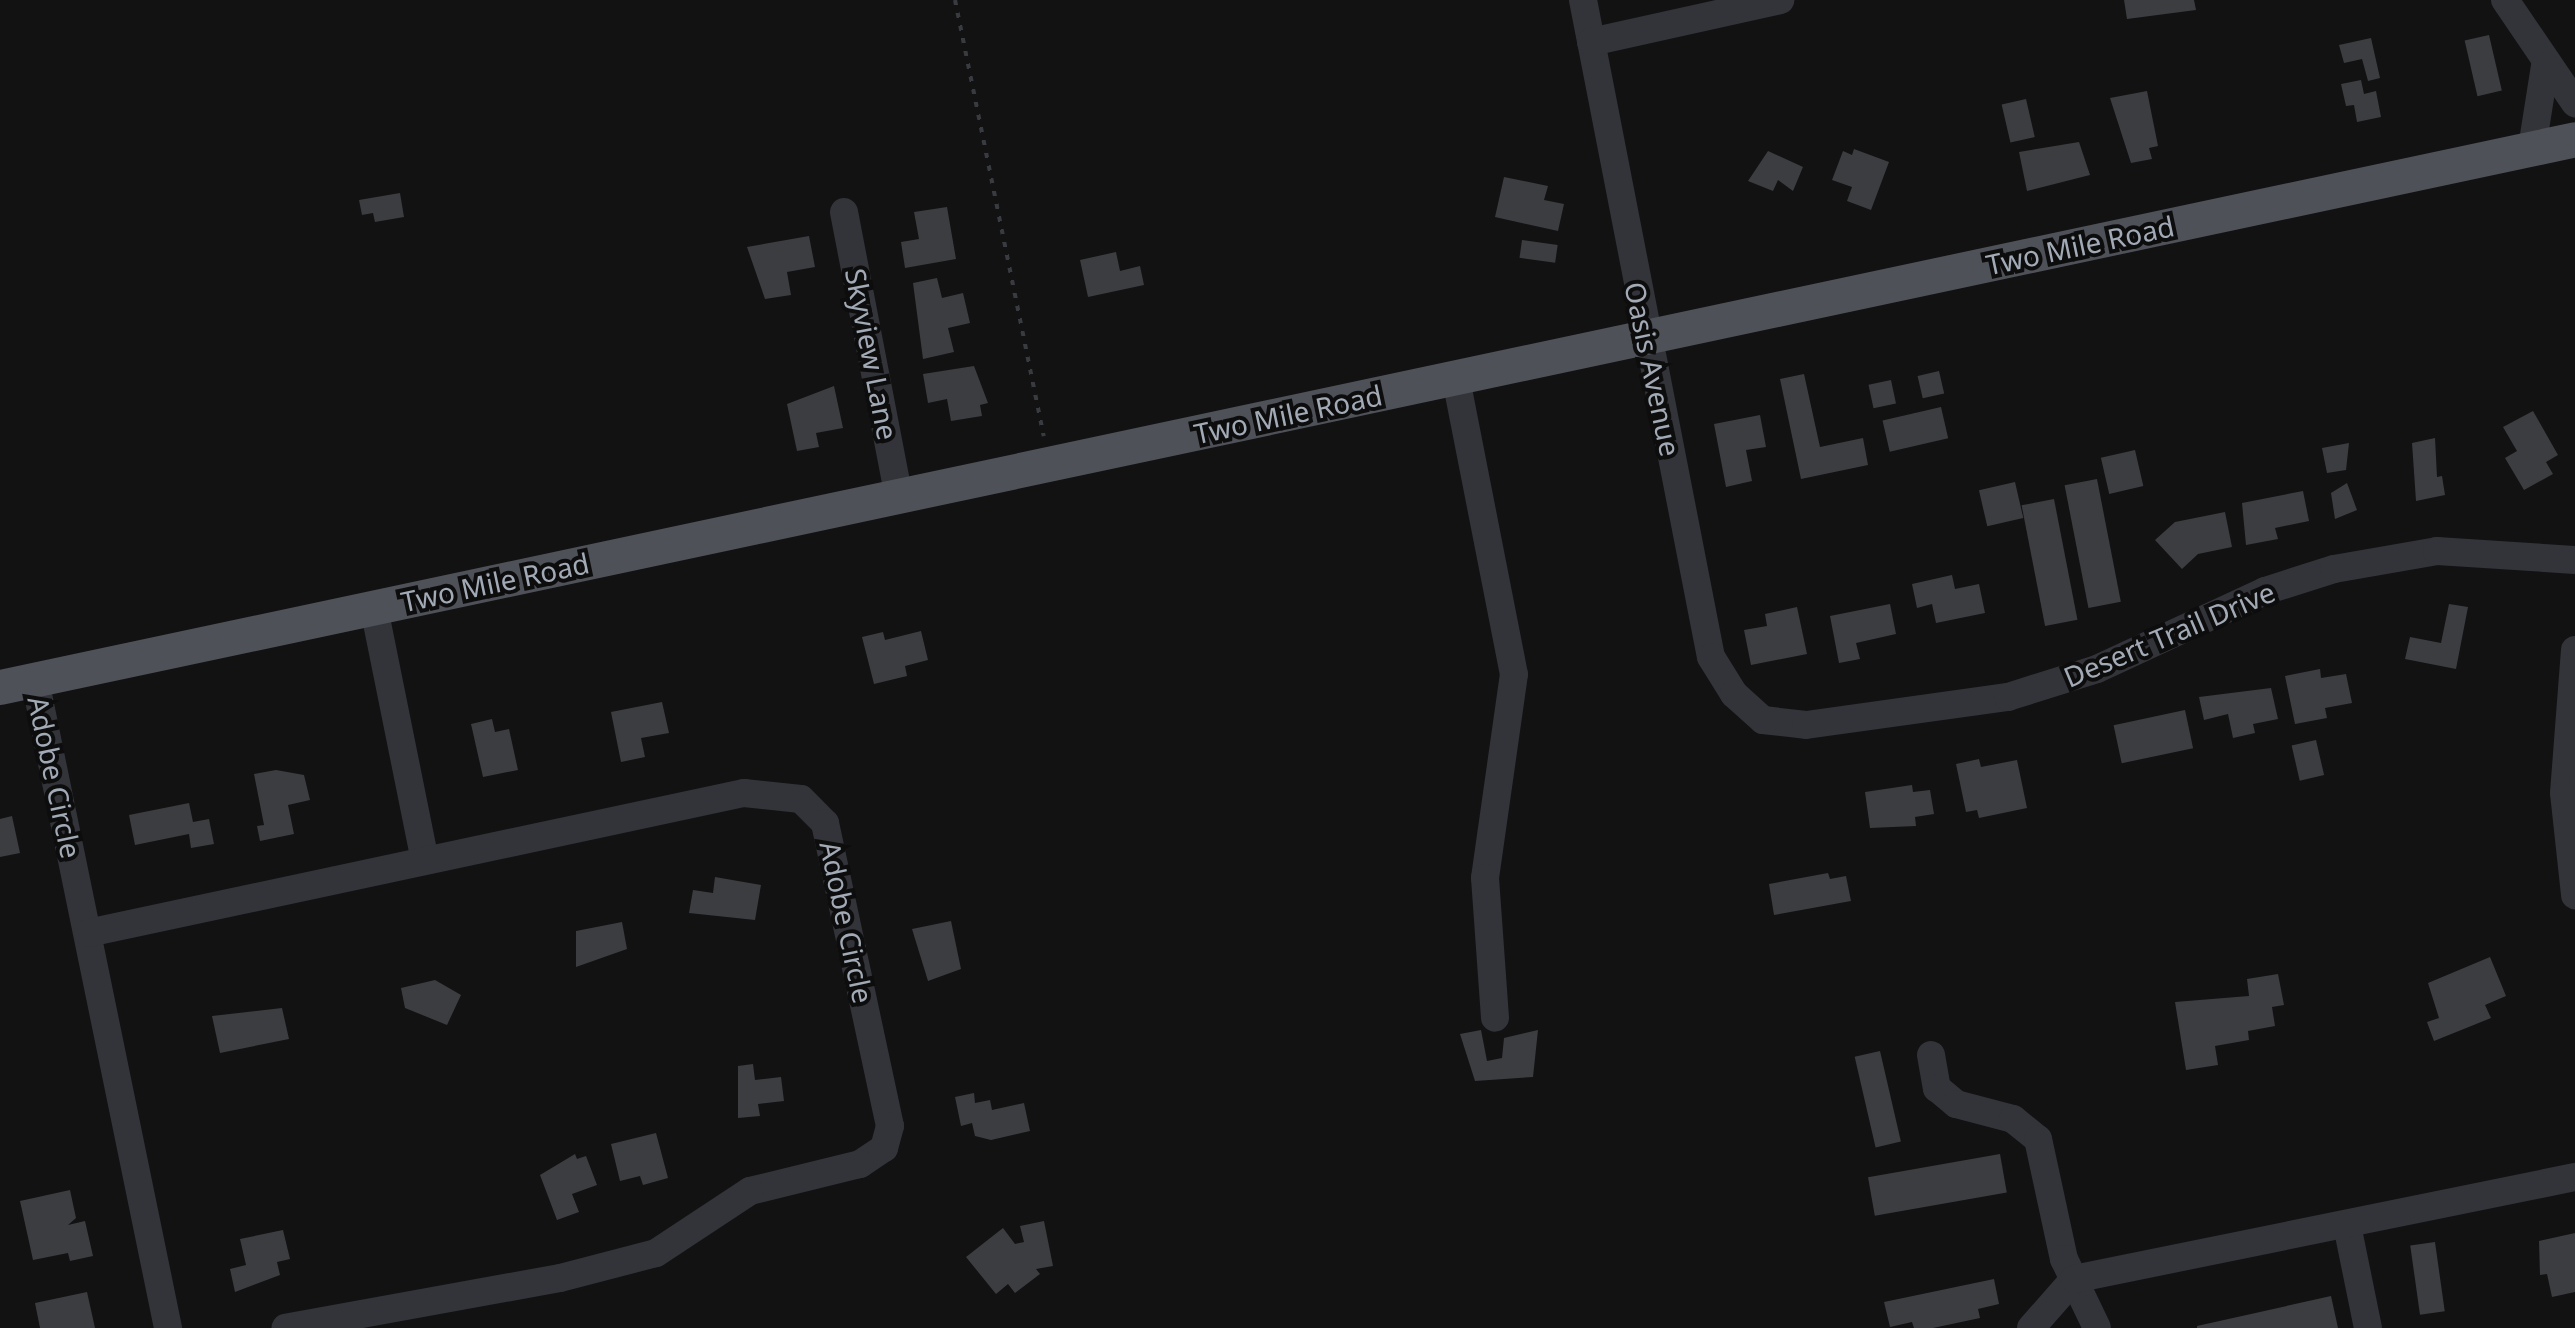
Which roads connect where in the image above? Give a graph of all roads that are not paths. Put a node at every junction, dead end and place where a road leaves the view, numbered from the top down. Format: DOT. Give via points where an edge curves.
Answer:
graph roads {
  1 [pos="1583,0"];
  2 [pos="1780,0"];
  3 [pos="2505,0"];
  4 [pos="1591,42"];
  5 [pos="2545,66"];
  6 [pos="2575,103"];
  7 [pos="2575,138"];
  8 [pos="2532,148"];
  9 [pos="844,212"];
  10 [pos="1646,338"];
  11 [pos="1456,379"];
  12 [pos="899,497"];
  13 [pos="2575,560"];
  14 [pos="374,608"];
  15 [pos="2575,650"];
  16 [pos="35,680"];
  17 [pos="0,687"];
  18 [pos="1763,720"];
  19 [pos="424,856"];
  20 [pos="2575,895"];
  21 [pos="88,932"];
  22 [pos="1494,1018"];
  23 [pos="1930,1054"];
  24 [pos="2575,1177"];
  25 [pos="2347,1225"];
  26 [pos="2074,1279"];
  27 [pos="168,1328"];
  28 [pos="286,1328"];
  29 [pos="2030,1328"];
  30 [pos="2097,1328"];
  31 [pos="2368,1328"];
  1 -- 4 [label="street, Oasis Avenue"];
  2 -- 4 [label="street"];
  3 -- 5 [label="street"];
  4 -- 10 [label="street, Oasis Avenue"];
  5 -- 6 [label="street"];
  5 -- 8 [label="street"];
  7 -- 8 [label="main road, Two Mile Road"];
  8 -- 10 [label="main road, Two Mile Road"];
  9 -- 12 [label="street, Skyview Lane"];
  10 -- 11 [label="main road, Two Mile Road"];
  10 -- 18 [label="street, Oasis Avenue" via="1711,656 1734,694"];
  11 -- 12 [label="main road, Two Mile Road"];
  11 -- 22 [label="street" via="1514,674 1484,878"];
  12 -- 14 [label="main road, Two Mile Road"];
  13 -- 18 [label="street, Desert Trail Drive" via="2437,551 2334,569 2264,591 2097,669 2008,697 1806,725"];
  14 -- 16 [label="main road, Two Mile Road"];
  14 -- 19 [label="street"];
  15 -- 20 [label="street" via="2564,793"];
  16 -- 17 [label="main road, Two Mile Road"];
  16 -- 21 [label="street, Adobe Circle"];
  19 -- 21 [label="street, Adobe Circle"];
  19 -- 28 [label="street, Adobe Circle" via="744,794 801,799 825,824 838,877 890,1126 884,1148 860,1164 750,1191 656,1253 560,1278"];
  21 -- 27 [label="street, Adobe Circle"];
  23 -- 26 [label="street" via="1937,1088 1956,1104 2013,1118 2038,1139"];
  24 -- 25 [label="street"];
  25 -- 26 [label="street"];
  25 -- 31 [label="street"];
  26 -- 29 [label="street"];
  26 -- 30 [label="street"];
}
